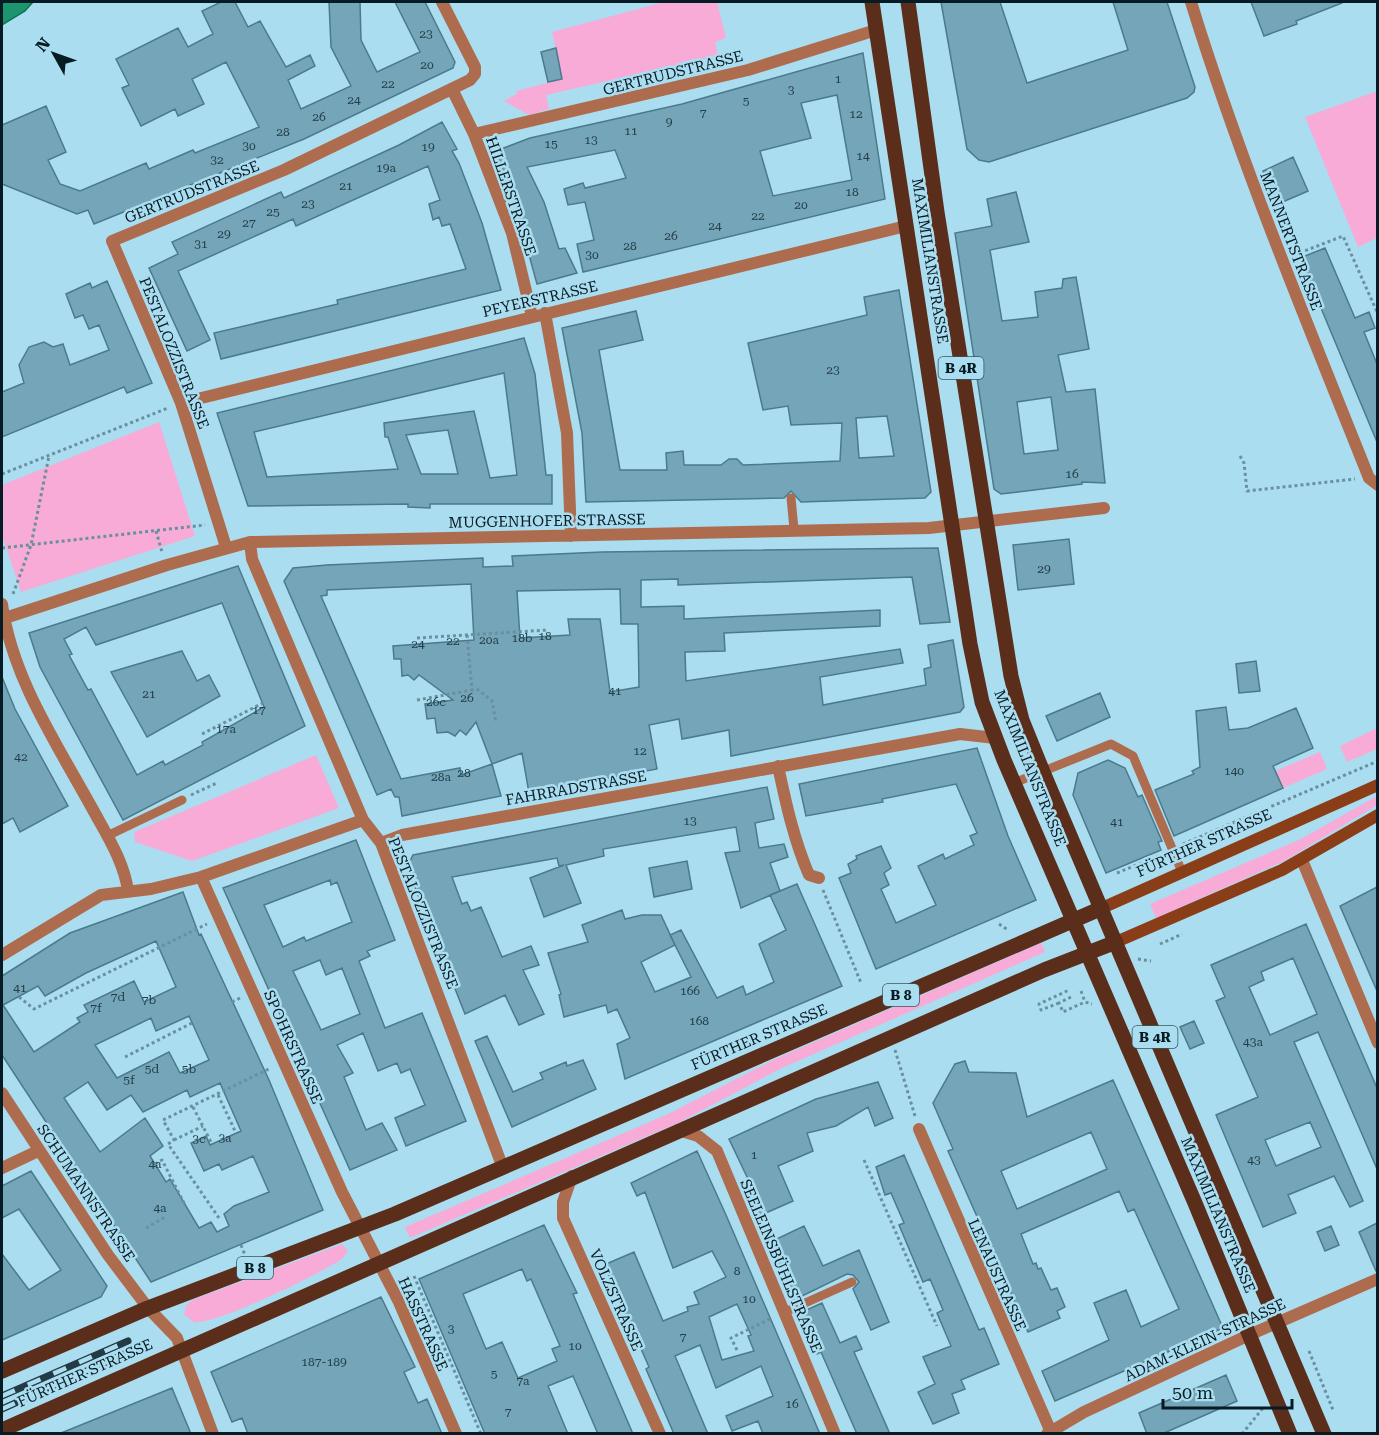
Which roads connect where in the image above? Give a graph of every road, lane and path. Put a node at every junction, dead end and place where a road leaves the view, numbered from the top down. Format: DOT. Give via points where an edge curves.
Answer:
graph roads {
  1 [pos="442,2"];
  2 [pos="872,2"];
  3 [pos="908,2"];
  4 [pos="1191,2"];
  5 [pos="876,30"];
  6 [pos="452,89"];
  7 [pos="474,134"];
  8 [pos="906,226"];
  9 [pos="112,241"];
  10 [pos="1282,261"];
  11 [pos="539,314"];
  12 [pos="1377,314"];
  13 [pos="181,403"];
  14 [pos="49,456"];
  15 [pos="1239,456"];
  16 [pos="2,474"];
  17 [pos="1373,481"];
  18 [pos="791,498"];
  19 [pos="1104,508"];
  20 [pos="219,523"];
  21 [pos="986,523"];
  22 [pos="953,526"];
  23 [pos="794,529"];
  24 [pos="156,531"];
  25 [pos="571,536"];
  26 [pos="250,542"];
  27 [pos="31,545"];
  28 [pos="226,547"];
  29 [pos="2,548"];
  30 [pos="167,565"];
  31 [pos="21,572"];
  32 [pos="2,604"];
  33 [pos="2,618"];
  34 [pos="548,630"];
  35 [pos="467,634"];
  36 [pos="417,638"];
  37 [pos="472,690"];
  38 [pos="417,700"];
  39 [pos="263,703"];
  40 [pos="496,723"];
  41 [pos="202,734"];
  42 [pos="995,738"];
  43 [pos="1377,761"];
  44 [pos="778,766"];
  45 [pos="1043,772"];
  46 [pos="218,783"];
  47 [pos="1014,783"];
  48 [pos="1377,785"];
  49 [pos="182,800"];
  50 [pos="1377,815"];
  51 [pos="363,820"];
  52 [pos="107,836"];
  53 [pos="381,843"];
  54 [pos="1173,849"];
  55 [pos="1302,860"];
  56 [pos="1182,872"];
  57 [pos="1117,873"];
  58 [pos="201,877"];
  59 [pos="819,878"];
  60 [pos="128,891"];
  61 [pos="1102,908"];
  62 [pos="219,918"];
  63 [pos="1072,921"];
  64 [pos="999,924"];
  65 [pos="1013,928"];
  66 [pos="1182,934"];
  67 [pos="1116,942"];
  68 [pos="1160,944"];
  69 [pos="1086,953"];
  70 [pos="2,955"];
  71 [pos="861,983"];
  72 [pos="1069,990"];
  73 [pos="1081,991"];
  74 [pos="19,997"];
  75 [pos="1071,997"];
  76 [pos="1059,1002"];
  77 [pos="1085,1002"];
  78 [pos="1092,1004"];
  79 [pos="192,1023"];
  80 [pos="892,1036"];
  81 [pos="1377,1043"];
  82 [pos="124,1057"];
  83 [pos="284,1062"];
  84 [pos="2,1093"];
  85 [pos="218,1095"];
  86 [pos="193,1107"];
  87 [pos="203,1125"];
  88 [pos="919,1129"];
  89 [pos="678,1130"];
  90 [pos="236,1133"];
  91 [pos="174,1140"];
  92 [pos="212,1144"];
  93 [pos="38,1151"];
  94 [pos="864,1160"];
  95 [pos="155,1164"];
  96 [pos="2,1168"];
  97 [pos="503,1168"];
  98 [pos="572,1176"];
  99 [pos="185,1205"];
  100 [pos="165,1217"];
  101 [pos="219,1218"];
  102 [pos="361,1227"];
  103 [pos="146,1228"];
  104 [pos="241,1245"];
  105 [pos="245,1255"];
  106 [pos="377,1262"];
  107 [pos="414,1276"];
  108 [pos="1377,1279"];
  109 [pos="852,1281"];
  110 [pos="148,1308"];
  111 [pos="785,1312"];
  112 [pos="1277,1323"];
  113 [pos="937,1326"];
  114 [pos="1249,1335"];
  115 [pos="183,1350"];
  116 [pos="737,1350"];
  117 [pos="1309,1351"];
  118 [pos="2,1371"];
  119 [pos="1263,1408"];
  120 [pos="1334,1412"];
  121 [pos="2,1430"];
  122 [pos="1049,1433"];
  123 [pos="213,1434"];
  124 [pos="456,1434"];
  125 [pos="481,1434"];
  126 [pos="660,1434"];
  127 [pos="835,1434"];
  128 [pos="1242,1434"];
  129 [pos="1290,1434"];
  130 [pos="1324,1434"];
  1 -- 6 [label="street, GERTRUDSTRASSE" via="475,67 471,80"];
  2 -- 5 [label="main road, MAXIMILIANSTRASSE / B 4R"];
  3 -- 21 [label="main road, MAXIMILIANSTRASSE / B 4R"];
  4 -- 10 [label="street, MANNERTSTRASSE"];
  5 -- 7 [label="street, GERTRUDSTRASSE" via="748,70"];
  5 -- 8 [label="main road, MAXIMILIANSTRASSE / B 4R"];
  6 -- 7 [label="street, HILLERSTRASSE"];
  6 -- 9 [label="street, GERTRUDSTRASSE" via="284,170"];
  7 -- 11 [label="street, HILLERSTRASSE"];
  8 -- 11 [label="street, PEYERSTRASSE"];
  8 -- 22 [label="main road, MAXIMILIANSTRASSE / B 4R"];
  9 -- 13 [label="street, PESTALOZZISTRASSE"];
  10 -- 12 [label="path" via="1343,236"];
  10 -- 17 [label="street, MANNERTSTRASSE"];
  11 -- 13 [label="street, PEYERSTRASSE"];
  11 -- 25 [label="street, HILLERSTRASSE" via="567,433"];
  13 -- 14 [label="path"];
  13 -- 20 [label="street, PESTALOZZISTRASSE"];
  14 -- 16 [label="path"];
  14 -- 27 [label="path"];
  15 -- 17 [label="path" via="1244,463 1247,491"];
  18 -- 23 [label="lane"];
  19 -- 21 [label="street, MUGGENHOFER STRASSE"];
  20 -- 24 [label="path"];
  20 -- 28 [label="street, PESTALOZZISTRASSE"];
  21 -- 22 [label="street, MUGGENHOFER STRASSE"];
  21 -- 45 [label="main road, MAXIMILIANSTRASSE / B 4R" via="1014,691"];
  22 -- 23 [label="street, MUGGENHOFER STRASSE"];
  22 -- 42 [label="main road, MAXIMILIANSTRASSE / B 4R" via="976,676"];
  23 -- 25 [label="street, MUGGENHOFER STRASSE"];
  24 -- 27 [label="path"];
  24 -- 30 [label="path"];
  25 -- 26 [label="street, MUGGENHOFER STRASSE"];
  26 -- 28 [label="street, MUGGENHOFER STRASSE"];
  26 -- 51 [label="street, PESTALOZZISTRASSE" via="252,560"];
  27 -- 29 [label="path"];
  27 -- 31 [label="path"];
  28 -- 30 [label="street, MUGGENHOFER STRASSE"];
  30 -- 33 [label="street, MUGGENHOFER STRASSE"];
  32 -- 33 [label="street"];
  33 -- 52 [label="street" via="28,688"];
  34 -- 35 [label="path"];
  35 -- 36 [label="path"];
  35 -- 37 [label="path"];
  37 -- 38 [label="path"];
  37 -- 40 [label="path" via="477,689 492,701"];
  39 -- 41 [label="path"];
  42 -- 44 [label="street, FAHRRADSTRASSE" via="967,733 951,735"];
  42 -- 47 [label="main road, MAXIMILIANSTRASSE / B 4R"];
  43 -- 54 [label="path"];
  44 -- 53 [label="street, FAHRRADSTRASSE" via="402,835"];
  44 -- 59 [label="street" via="801,856 809,875"];
  45 -- 47 [label="lane"];
  45 -- 54 [label="lane" via="1111,744 1126,751 1133,756"];
  45 -- 61 [label="main road, MAXIMILIANSTRASSE / B 4R"];
  46 -- 49 [label="path"];
  47 -- 63 [label="main road, MAXIMILIANSTRASSE / B 4R"];
  48 -- 56 [label="main road, FÜRTHER STRASSE"];
  49 -- 52 [label="lane"];
  50 -- 55 [label="main road, FÜRTHER STRASSE"];
  51 -- 53 [label="street, PESTALOZZISTRASSE"];
  51 -- 58 [label="street"];
  52 -- 60 [label="street" via="126,874"];
  53 -- 97 [label="street, PESTALOZZISTRASSE"];
  54 -- 56 [label="lane"];
  54 -- 57 [label="path"];
  55 -- 67 [label="main road, FÜRTHER STRASSE"];
  55 -- 81 [label="street"];
  56 -- 61 [label="main road, FÜRTHER STRASSE"];
  58 -- 60 [label="street"];
  58 -- 62 [label="street, SPOHRSTRASSE"];
  59 -- 71 [label="path"];
  60 -- 70 [label="street" via="101,895"];
  61 -- 63 [label="main road, FÜRTHER STRASSE"];
  61 -- 67 [label="main road, MAXIMILIANSTRASSE / B 4R"];
  62 -- 74 [label="path" via="34,1009"];
  62 -- 83 [label="street, SPOHRSTRASSE"];
  63 -- 69 [label="main road, MAXIMILIANSTRASSE / B 4R"];
  63 -- 97 [label="main road, FÜRTHER STRASSE / B 8"];
  64 -- 65 [label="path" via="1006,931"];
  66 -- 68 [label="path"];
  67 -- 69 [label="main road, FÜRTHER STRASSE"];
  67 -- 112 [label="main road, MAXIMILIANSTRASSE / B 4R"];
  69 -- 80 [label="main road, FÜRTHER STRASSE / B 8"];
  69 -- 114 [label="main road, MAXIMILIANSTRASSE / B 4R"];
  72 -- 76 [label="path" via="1039,1004 1041,1010"];
  73 -- 77 [label="path"];
  75 -- 76 [label="path"];
  76 -- 77 [label="path" via="1062,1012"];
  77 -- 78 [label="path"];
  79 -- 82 [label="path"];
  80 -- 88 [label="path"];
  80 -- 89 [label="main road, FÜRTHER STRASSE / B 8"];
  83 -- 85 [label="path"];
  83 -- 102 [label="street, SPOHRSTRASSE"];
  84 -- 93 [label="street, SCHUMANNSTRASSE"];
  85 -- 86 [label="path"];
  85 -- 90 [label="path"];
  86 -- 87 [label="path"];
  86 -- 91 [label="path" via="163,1120"];
  87 -- 91 [label="path"];
  87 -- 92 [label="path"];
  88 -- 122 [label="street, LENAUSTRASSE"];
  89 -- 98 [label="main road, FÜRTHER STRASSE / B 8"];
  89 -- 111 [label="street, SEELEINSBÜHLSTRASSE" via="698,1136 717,1151"];
  91 -- 101 [label="path" via="168,1144"];
  93 -- 96 [label="street"];
  93 -- 110 [label="street, SCHUMANNSTRASSE"];
  94 -- 113 [label="path"];
  95 -- 99 [label="path" via="162,1160"];
  97 -- 102 [label="main road, FÜRTHER STRASSE / B 8"];
  98 -- 106 [label="main road, FÜRTHER STRASSE / B 8"];
  98 -- 126 [label="street, VOLZSTRASSE" via="563,1203 563,1218"];
  100 -- 103 [label="path"];
  102 -- 106 [label="street, HASSTRASSE"];
  102 -- 110 [label="main road, FÜRTHER STRASSE / B 8"];
  104 -- 105 [label="path"];
  106 -- 115 [label="main road, FÜRTHER STRASSE / B 8"];
  106 -- 124 [label="street, HASSTRASSE" via="399,1302"];
  107 -- 125 [label="path"];
  108 -- 112 [label="street, ADAM-KLEIN-STRASSE"];
  109 -- 111 [label="lane"];
  110 -- 115 [label="street, FÜRTHER STRASSE" via="177,1338"];
  110 -- 118 [label="main road, FÜRTHER STRASSE / B 8"];
  111 -- 116 [label="path" via="731,1338"];
  111 -- 127 [label="street, SEELEINSBÜHLSTRASSE"];
  112 -- 114 [label="street, ADAM-KLEIN-STRASSE"];
  112 -- 130 [label="main road, MAXIMILIANSTRASSE / B 4R"];
  114 -- 122 [label="street, ADAM-KLEIN-STRASSE" via="1084,1412"];
  114 -- 129 [label="main road, MAXIMILIANSTRASSE / B 4R"];
  115 -- 121 [label="main road, FÜRTHER STRASSE / B 8"];
  115 -- 123 [label="street"];
  117 -- 120 [label="path"];
  119 -- 128 [label="path"];
}
